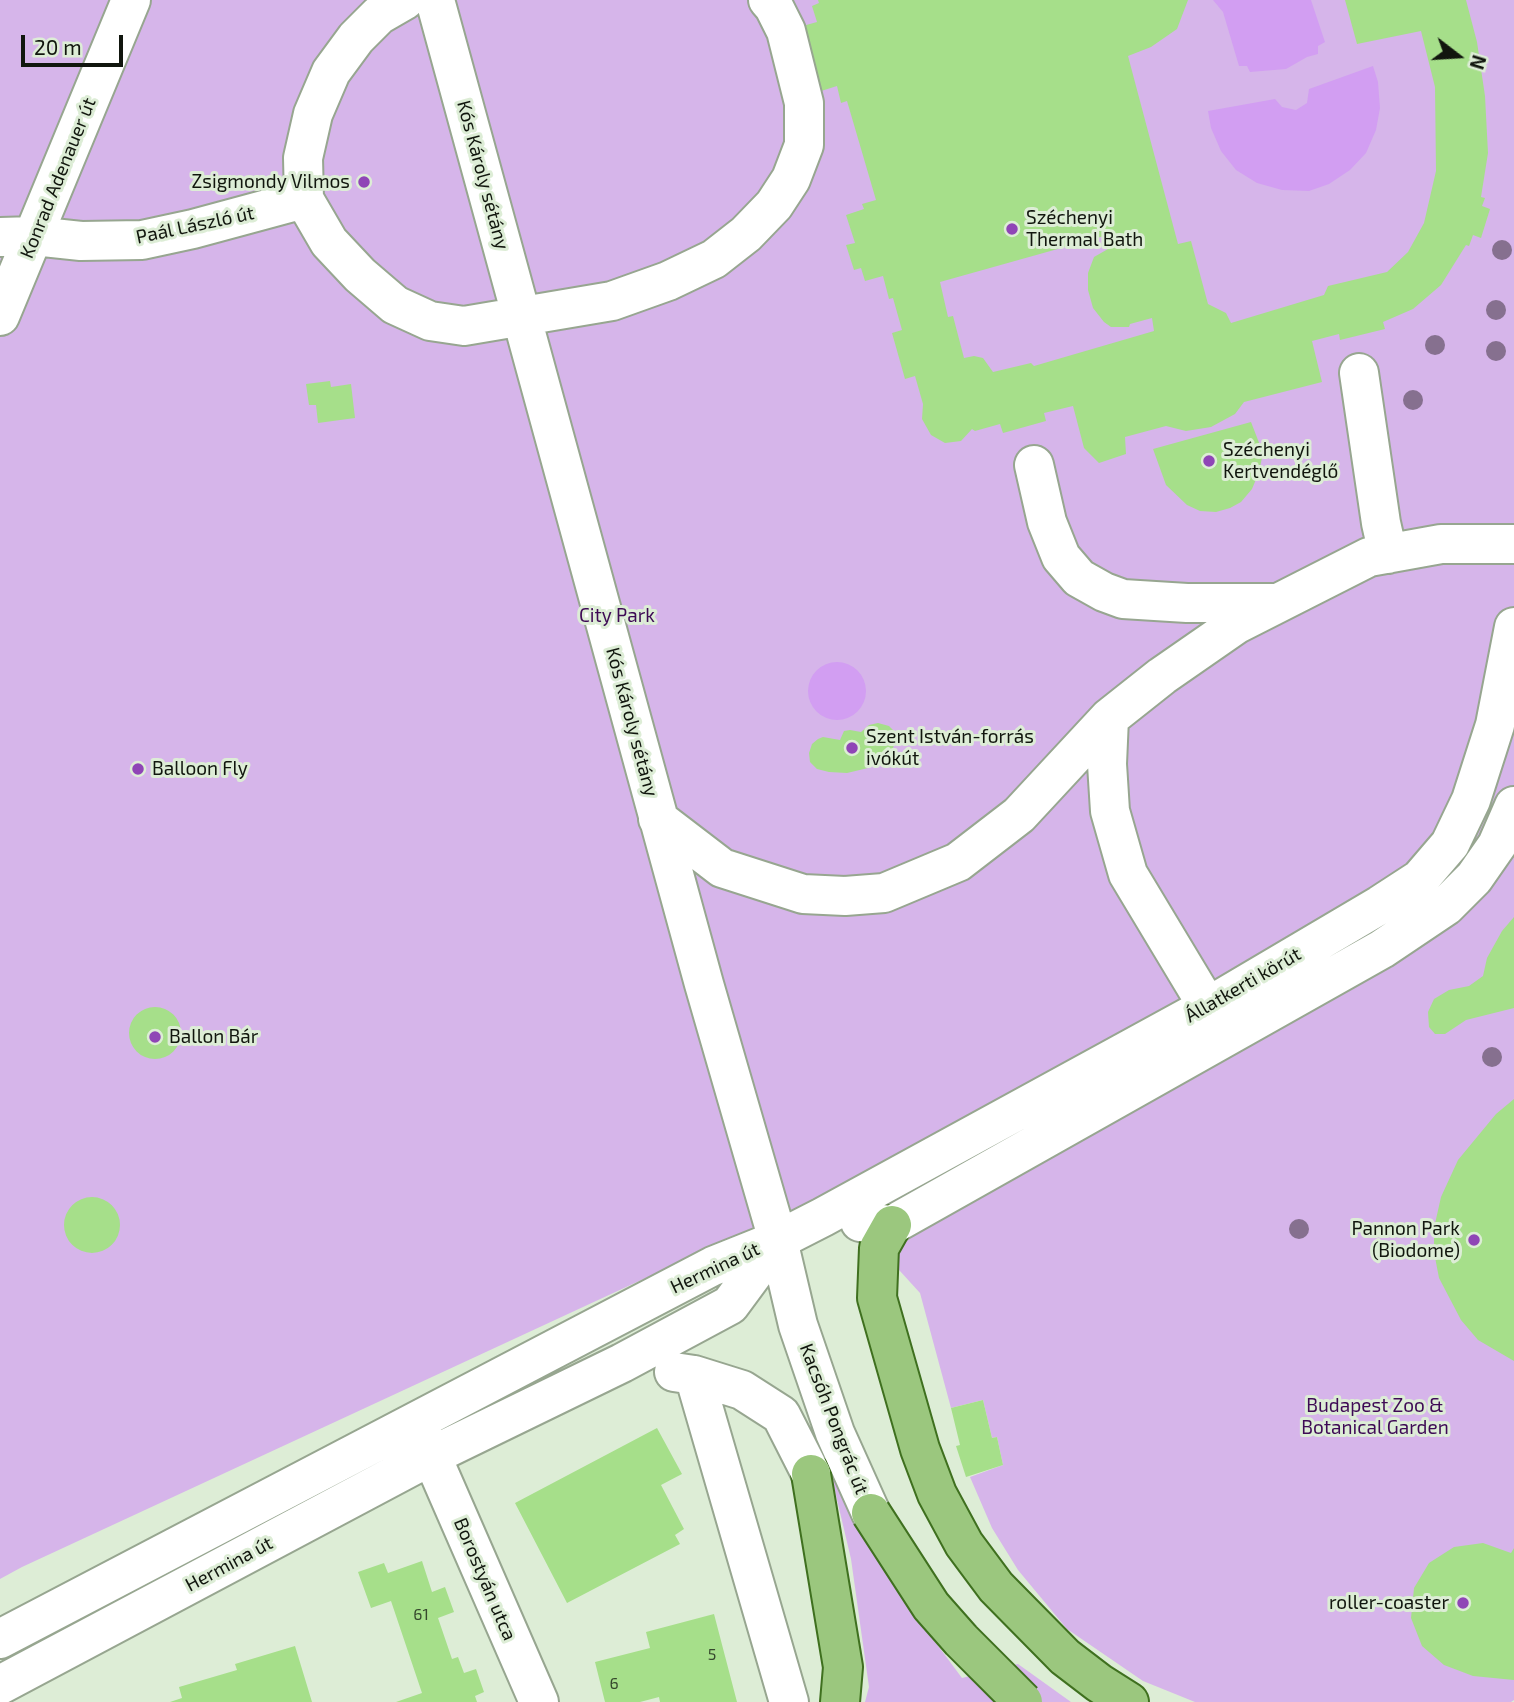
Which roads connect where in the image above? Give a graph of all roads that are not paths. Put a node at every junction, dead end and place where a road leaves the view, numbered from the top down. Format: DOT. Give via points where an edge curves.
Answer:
graph roads {
  1 [pos="131,0"];
  2 [pos="405,0"];
  3 [pos="435,0"];
  4 [pos="768,0"];
  5 [pos="304,199"];
  6 [pos="17,237"];
  7 [pos="0,316"];
  8 [pos="522,317"];
  9 [pos="1359,373"];
  10 [pos="1034,465"];
  11 [pos="1514,544"];
  12 [pos="1388,554"];
  13 [pos="1278,603"];
  14 [pos="1514,626"];
  15 [pos="1109,718"];
  16 [pos="1514,806"];
  17 [pos="658,819"];
  18 [pos="1217,1022"];
  19 [pos="823,1217"];
  20 [pos="892,1225"];
  21 [pos="778,1240"];
  22 [pos="798,1325"];
  23 [pos="622,1363"];
  24 [pos="694,1375"];
  25 [pos="416,1421"];
  26 [pos="431,1456"];
  27 [pos="811,1474"];
  28 [pos="871,1513"];
  29 [pos="0,1639"];
  30 [pos="0,1685"];
  31 [pos="538,1702"];
  32 [pos="789,1702"];
  33 [pos="840,1702"];
  34 [pos="1023,1702"];
  35 [pos="1129,1702"];
  1 -- 6 [label="street, Konrad Adenauer út"];
  2 -- 5 [label="street" via="379,15 331,72 313,114 303,158"];
  3 -- 8 [label="street, Kós Károly sétány"];
  4 -- 8 [label="street" via="786,31 804,103 804,145 791,179 774,205 714,259 668,282 612,301"];
  5 -- 6 [label="street, Paál László út" via="142,240"];
  5 -- 8 [label="street" via="328,242 395,305 430,321 464,326"];
  6 -- 7 [label="street, Konrad Adenauer út"];
  8 -- 17 [label="street, Kós Károly sétány"];
  9 -- 12 [label="street"];
  10 -- 13 [label="street" via="1047,522 1061,557 1079,578 1123,599"];
  11 -- 12 [label="street" via="1441,544"];
  12 -- 13 [label="street" via="1369,557"];
  13 -- 15 [label="street" via="1237,624"];
  14 -- 18 [label="street, Állatkerti körút" via="1494,725 1471,800 1450,844 1420,879"];
  15 -- 17 [label="street" via="1019,815 958,862 884,893 803,894 723,868"];
  15 -- 18 [label="street" via="1110,811 1128,874"];
  16 -- 18 [label="street, Állatkerti körút" via="1497,845 1474,878 1446,906 1382,948"];
  17 -- 21 [label="street, Kós Károly sétány"];
  18 -- 19 [label="street, Állatkerti körút"];
  18 -- 20 [label="street, Állatkerti körút"];
  19 -- 20 [label="street"];
  19 -- 21 [label="street, Állatkerti körút"];
  20 -- 35 [label="main road" via="879,1248 877,1298 937,1494 964,1544 996,1587 1065,1657"];
  21 -- 22 [label="street, Kacsóh Pongrác út"];
  21 -- 23 [label="street, Hermina út" via="730,1305"];
  21 -- 25 [label="street, Hermina út" via="713,1266"];
  22 -- 27 [label="street, Kacsóh Pongrác út" via="795,1386"];
  22 -- 28 [label="street, Kacsóh Pongrác út" via="835,1433"];
  23 -- 24 [label="street"];
  23 -- 26 [label="street, Hermina út"];
  24 -- 27 [label="street" via="742,1390 781,1415"];
  24 -- 32 [label="street"];
  25 -- 26 [label="street, Borostyán utca"];
  25 -- 29 [label="street, Hermina út"];
  26 -- 30 [label="street, Hermina út"];
  26 -- 31 [label="street, Borostyán utca"];
  27 -- 33 [label="main road" via="840,1645"];
  28 -- 34 [label="main road, bridge" via="932,1606"];
}
